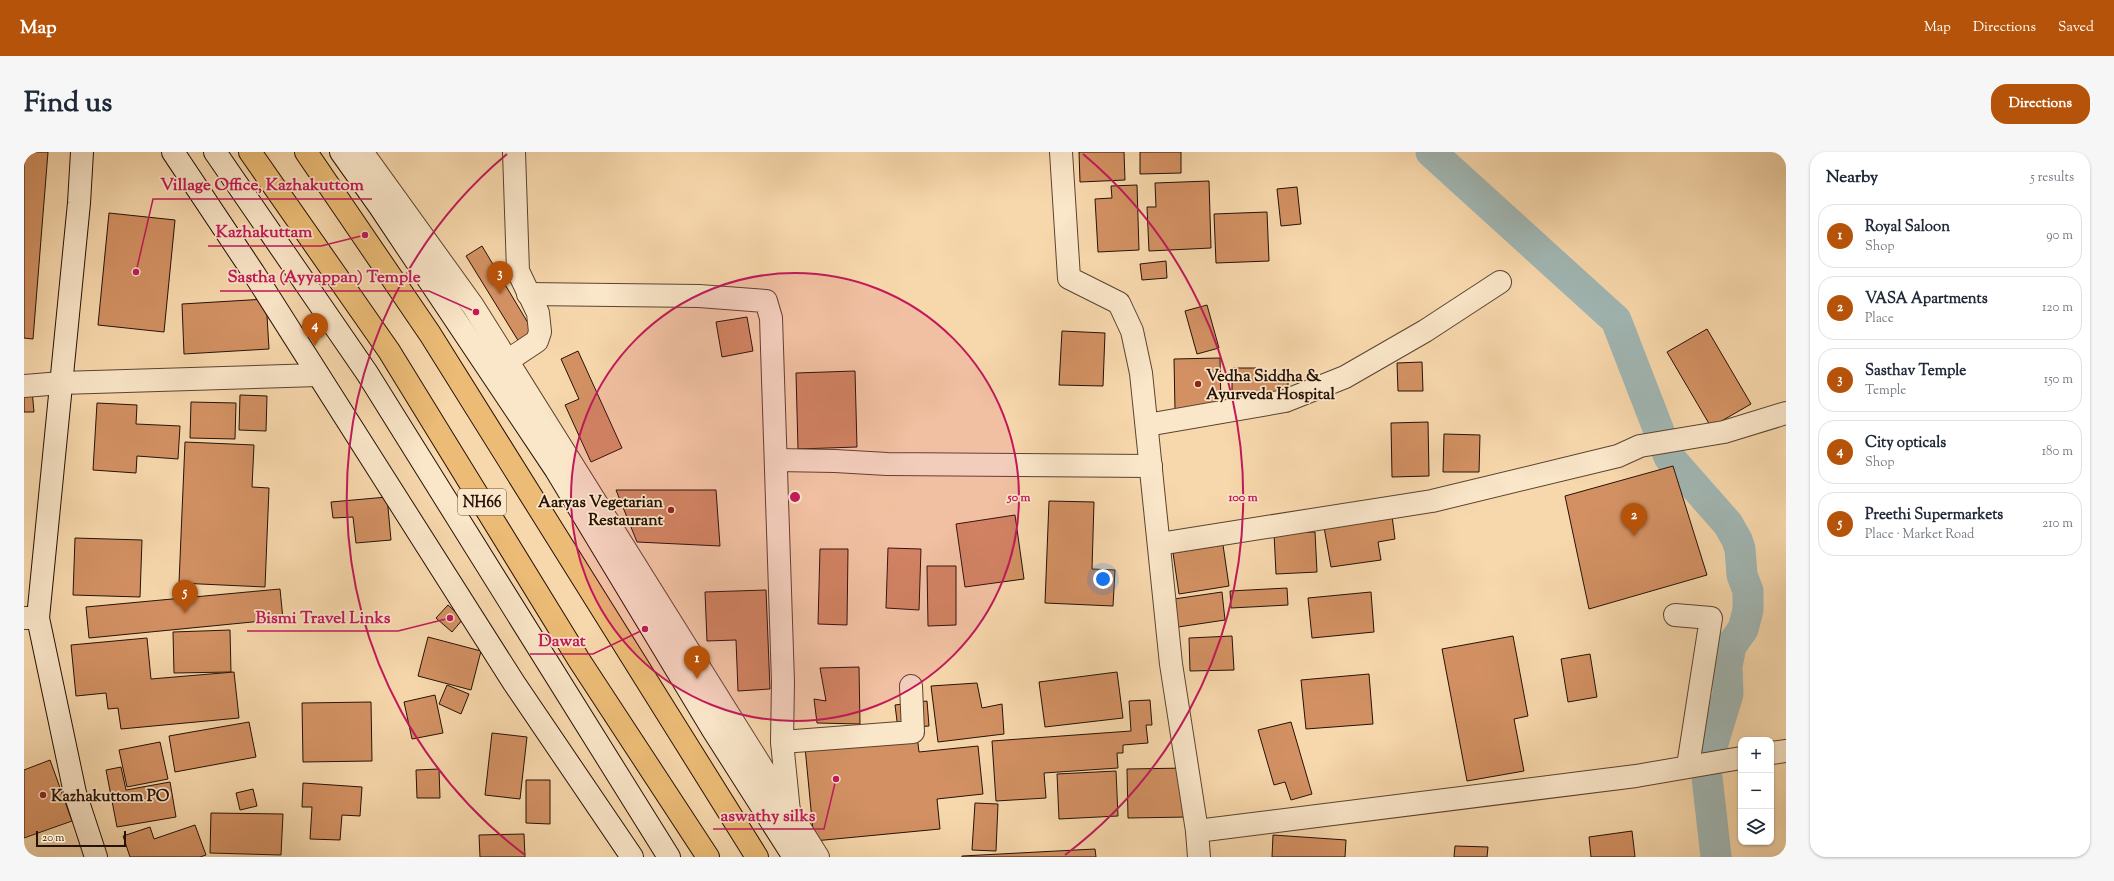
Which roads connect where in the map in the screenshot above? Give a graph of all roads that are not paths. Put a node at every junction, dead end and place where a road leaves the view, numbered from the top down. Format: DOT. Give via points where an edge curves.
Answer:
graph roads {
  1 [pos="82,152"];
  2 [pos="173,152"];
  3 [pos="215,152"];
  4 [pos="250,152"];
  5 [pos="306,152"];
  6 [pos="341,152"];
  7 [pos="362,152"];
  8 [pos="514,152"];
  9 [pos="1061,152"];
  10 [pos="1500,282"];
  11 [pos="528,294"];
  12 [pos="507,361"];
  13 [pos="318,375"];
  14 [pos="60,383"];
  15 [pos="24,386"];
  16 [pos="1786,413"];
  17 [pos="1147,425"];
  18 [pos="776,460"];
  19 [pos="1151,466"];
  20 [pos="1159,544"];
  21 [pos="1674,615"];
  22 [pos="31,618"];
  23 [pos="911,686"];
  24 [pos="782,742"];
  25 [pos="1786,751"];
  26 [pos="1774,753"];
  27 [pos="1738,758"];
  28 [pos="1688,766"];
  29 [pos="789,812"];
  30 [pos="1197,831"];
  31 [pos="96,857"];
  32 [pos="632,857"];
  33 [pos="669,857"];
  34 [pos="708,857"];
  35 [pos="757,857"];
  36 [pos="794,857"];
  37 [pos="818,857"];
  38 [pos="1198,857"];
  1 -- 14 [label="street"];
  2 -- 13 [label="street"];
  3 -- 33 [label="street" via="367,373"];
  4 -- 34 [label="highway, NH66" via="389,352 579,660"];
  5 -- 35 [label="highway, NH66" via="430,334"];
  6 -- 36 [label="street" via="556,470 713,730"];
  7 -- 12 [label="street" via="473,306"];
  8 -- 11 [label="street" via="518,271"];
  9 -- 17 [label="street" via="1069,278 1119,303 1132,331 1142,373"];
  10 -- 17 [label="street" via="1425,331 1345,377 1285,401"];
  11 -- 12 [label="street" via="538,313 540,332 537,341"];
  11 -- 18 [label="street" via="699,296 766,301 771,318"];
  12 -- 29 [label="street"];
  13 -- 14 [label="street"];
  13 -- 32 [label="street" via="514,683"];
  14 -- 15 [label="street"];
  14 -- 22 [label="street"];
  16 -- 20 [label="street" via="1724,432 1640,446 1618,456 1432,501"];
  17 -- 19 [label="street"];
  18 -- 19 [label="street" via="886,464"];
  18 -- 24 [label="street" via="783,682"];
  19 -- 20 [label="street"];
  20 -- 30 [label="street" via="1170,664"];
  21 -- 28 [label="street" via="1710,618"];
  22 -- 31 [label="street" via="75,793"];
  23 -- 24 [label="street" via="913,732"];
  24 -- 29 [label="street"];
  25 -- 26 [label="street"];
  27 -- 28 [label="street"];
  28 -- 30 [label="street" via="1636,776"];
  29 -- 37 [label="street"];
  30 -- 38 [label="street"];
}
